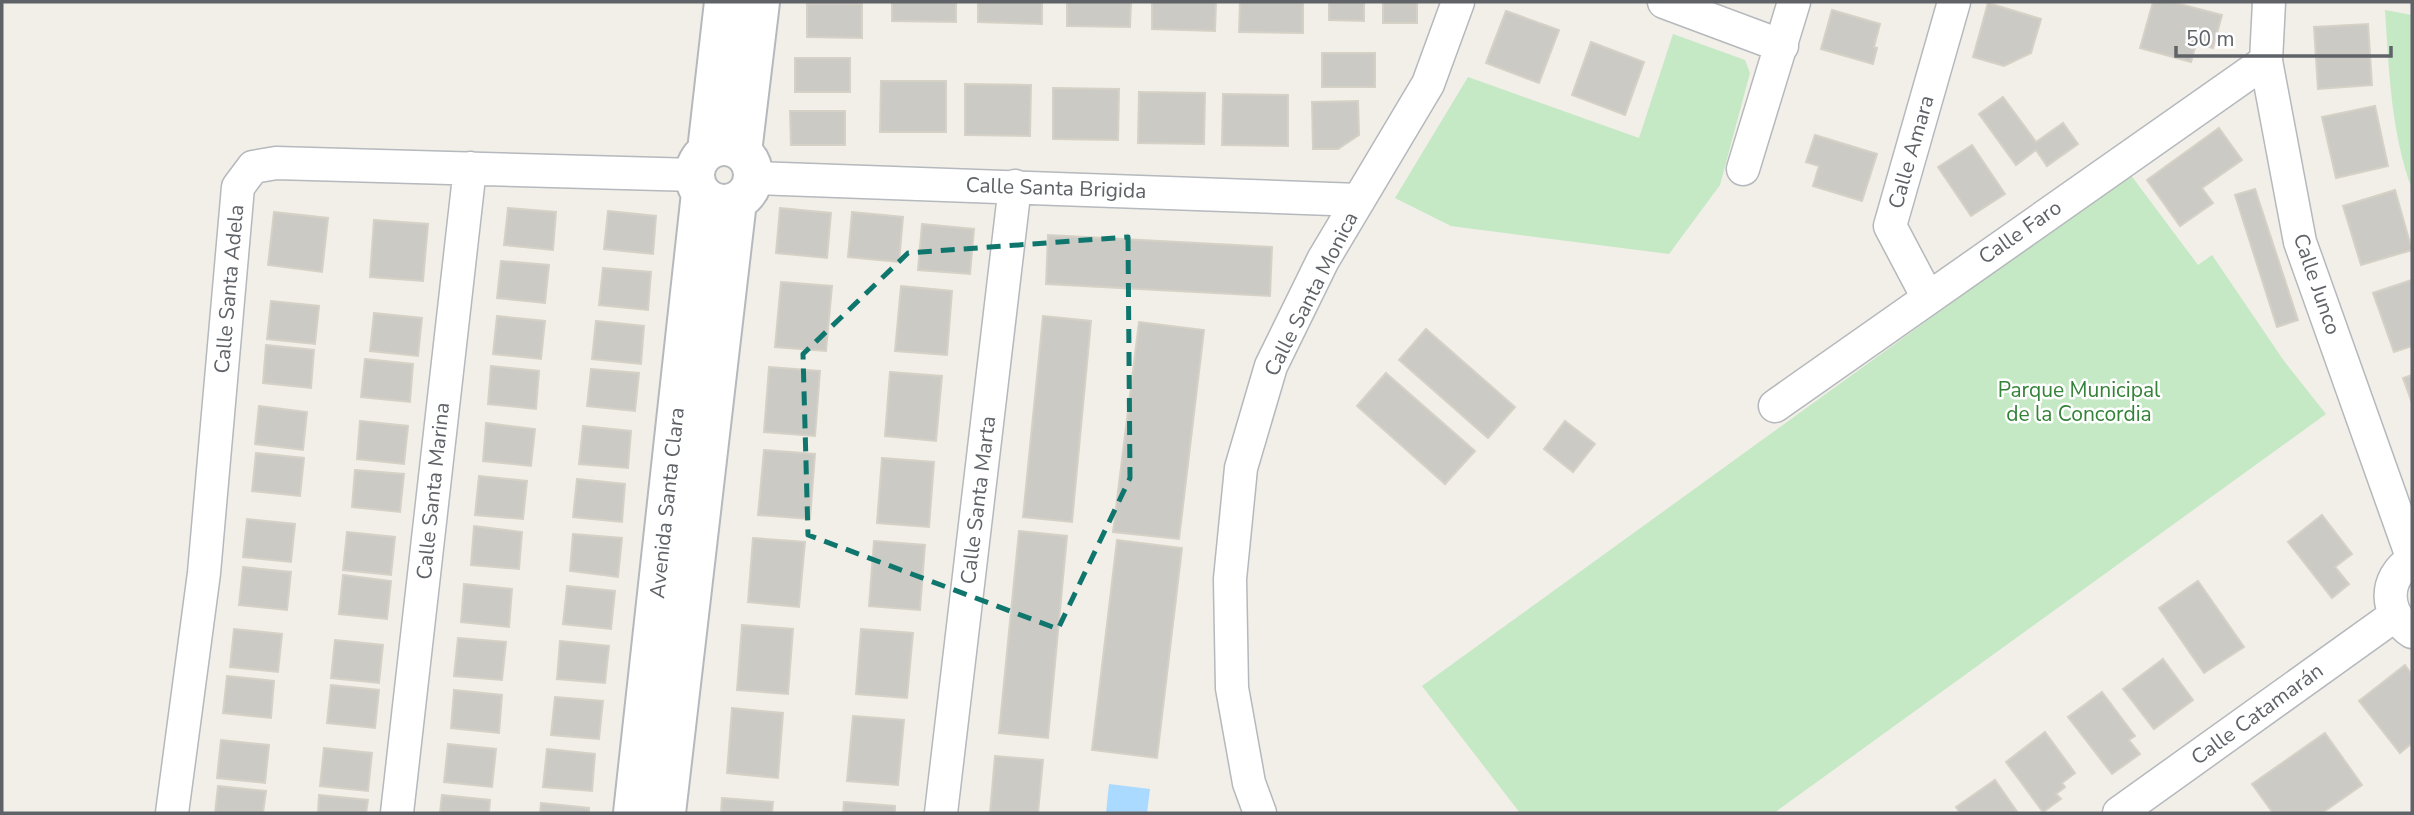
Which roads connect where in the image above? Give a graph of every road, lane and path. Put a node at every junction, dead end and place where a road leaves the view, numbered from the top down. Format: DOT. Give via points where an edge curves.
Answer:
graph roads {
  1 [pos="724,2"];
  2 [pos="760,2"];
  3 [pos="1458,2"];
  4 [pos="1664,2"];
  5 [pos="1794,2"];
  6 [pos="1954,2"];
  7 [pos="2269,2"];
  8 [pos="1782,46"];
  9 [pos="2266,61"];
  10 [pos="470,168"];
  11 [pos="1743,169"];
  12 [pos="723,175"];
  13 [pos="1015,186"];
  14 [pos="1359,200"];
  15 [pos="1927,296"];
  16 [pos="1775,406"];
  17 [pos="2412,559"];
  18 [pos="2403,624"];
  19 [pos="172,813"];
  20 [pos="397,813"];
  21 [pos="633,813"];
  22 [pos="666,813"];
  23 [pos="941,813"];
  24 [pos="1260,813"];
  25 [pos="2119,813"];
  1 -- 12 [label="street, Avenida Santa Clara"];
  2 -- 12 [label="street, Avenida Santa Clara"];
  3 -- 14 [label="street, Calle Santa Monica" via="1428,84"];
  4 -- 8 [label="street"];
  5 -- 8 [label="street"];
  6 -- 15 [label="street, Calle Amara" via="1890,226"];
  7 -- 9 [label="street, Calle Junco"];
  8 -- 11 [label="street"];
  9 -- 15 [label="street, Calle Faro"];
  9 -- 17 [label="street, Calle Junco" via="2300,242"];
  10 -- 12 [label="street, Calle Santa Adela"];
  10 -- 19 [label="street, Calle Santa Adela" via="276,163 253,167 238,187 204,573"];
  10 -- 20 [label="street, Calle Santa Marina"];
  12 -- 13 [label="street, Calle Santa Brigida"];
  12 -- 21 [label="street, Avenida Santa Clara"];
  12 -- 22 [label="street, Avenida Santa Clara"];
  13 -- 14 [label="street, Calle Santa Brigida"];
  13 -- 23 [label="street, Calle Santa Marta"];
  14 -- 24 [label="street, Calle Santa Monica" via="1323,260 1271,366 1241,468 1230,579 1232,688 1249,783"];
  15 -- 16 [label="street, Calle Faro"];
  17 -- 18 [label="street" via="2402,567 2390,590"];
  18 -- 25 [label="street, Calle Catamarán"];
}
